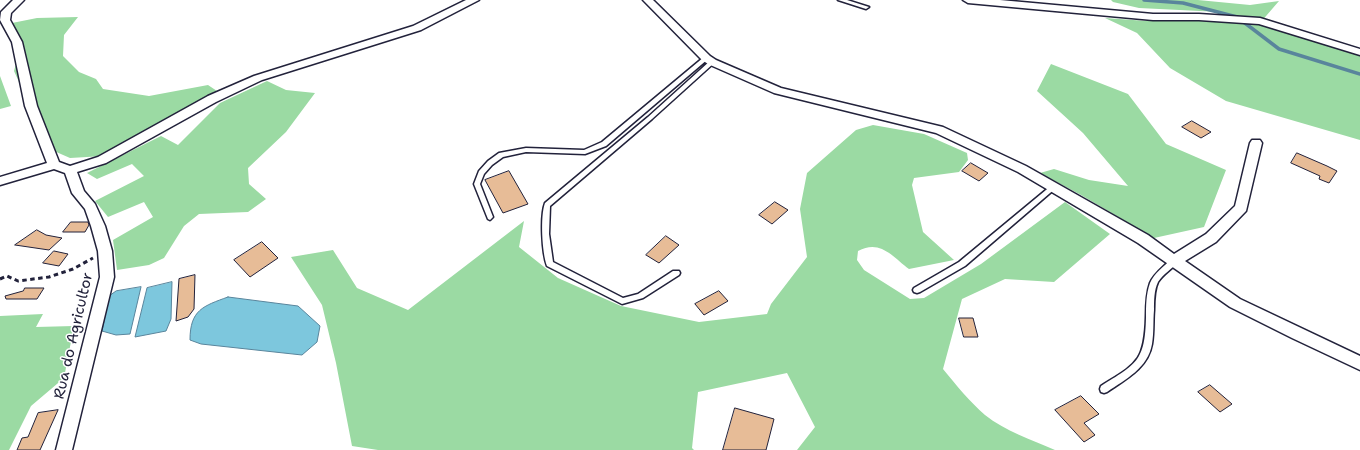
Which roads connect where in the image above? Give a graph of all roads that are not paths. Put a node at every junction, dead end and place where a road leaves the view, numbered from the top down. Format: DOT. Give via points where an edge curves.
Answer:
graph roads {
  1 [pos="19,0"];
  2 [pos="474,0"];
  3 [pos="648,0"];
  4 [pos="841,0"];
  5 [pos="968,0"];
  6 [pos="866,7"];
  7 [pos="1360,52"];
  8 [pos="709,60"];
  9 [pos="1256,143"];
  10 [pos="54,165"];
  11 [pos="70,170"];
  12 [pos="0,181"];
  13 [pos="1054,187"];
  14 [pos="490,217"];
  15 [pos="1175,260"];
  16 [pos="676,273"];
  17 [pos="917,290"];
  18 [pos="1360,363"];
  19 [pos="1104,389"];
  20 [pos="64,450"];
  1 -- 10 [label="street" via="6,12 4,20 17,42 31,106"];
  2 -- 11 [label="street" via="417,28 258,78 212,99 102,160"];
  3 -- 8 [label="street"];
  4 -- 6 [label="lane"];
  5 -- 7 [label="street" via="1153,16 1260,21"];
  8 -- 13 [label="street" via="778,91 939,130"];
  8 -- 14 [label="lane" via="604,144 585,152 520,150 501,155 481,173 477,184"];
  8 -- 16 [label="lane" via="650,118 547,205 544,222 550,264 622,301 640,296"];
  9 -- 15 [label="street" via="1240,208 1211,238"];
  10 -- 11 [label="street"];
  10 -- 12 [label="street"];
  11 -- 20 [label="street, Rua do Agricultor" via="78,193 90,207 105,251 107,278"];
  13 -- 15 [label="street"];
  13 -- 17 [label="lane" via="962,264"];
  15 -- 18 [label="street" via="1235,302"];
  15 -- 19 [label="lane" via="1155,281 1151,294 1149,341 1142,361"];
}
